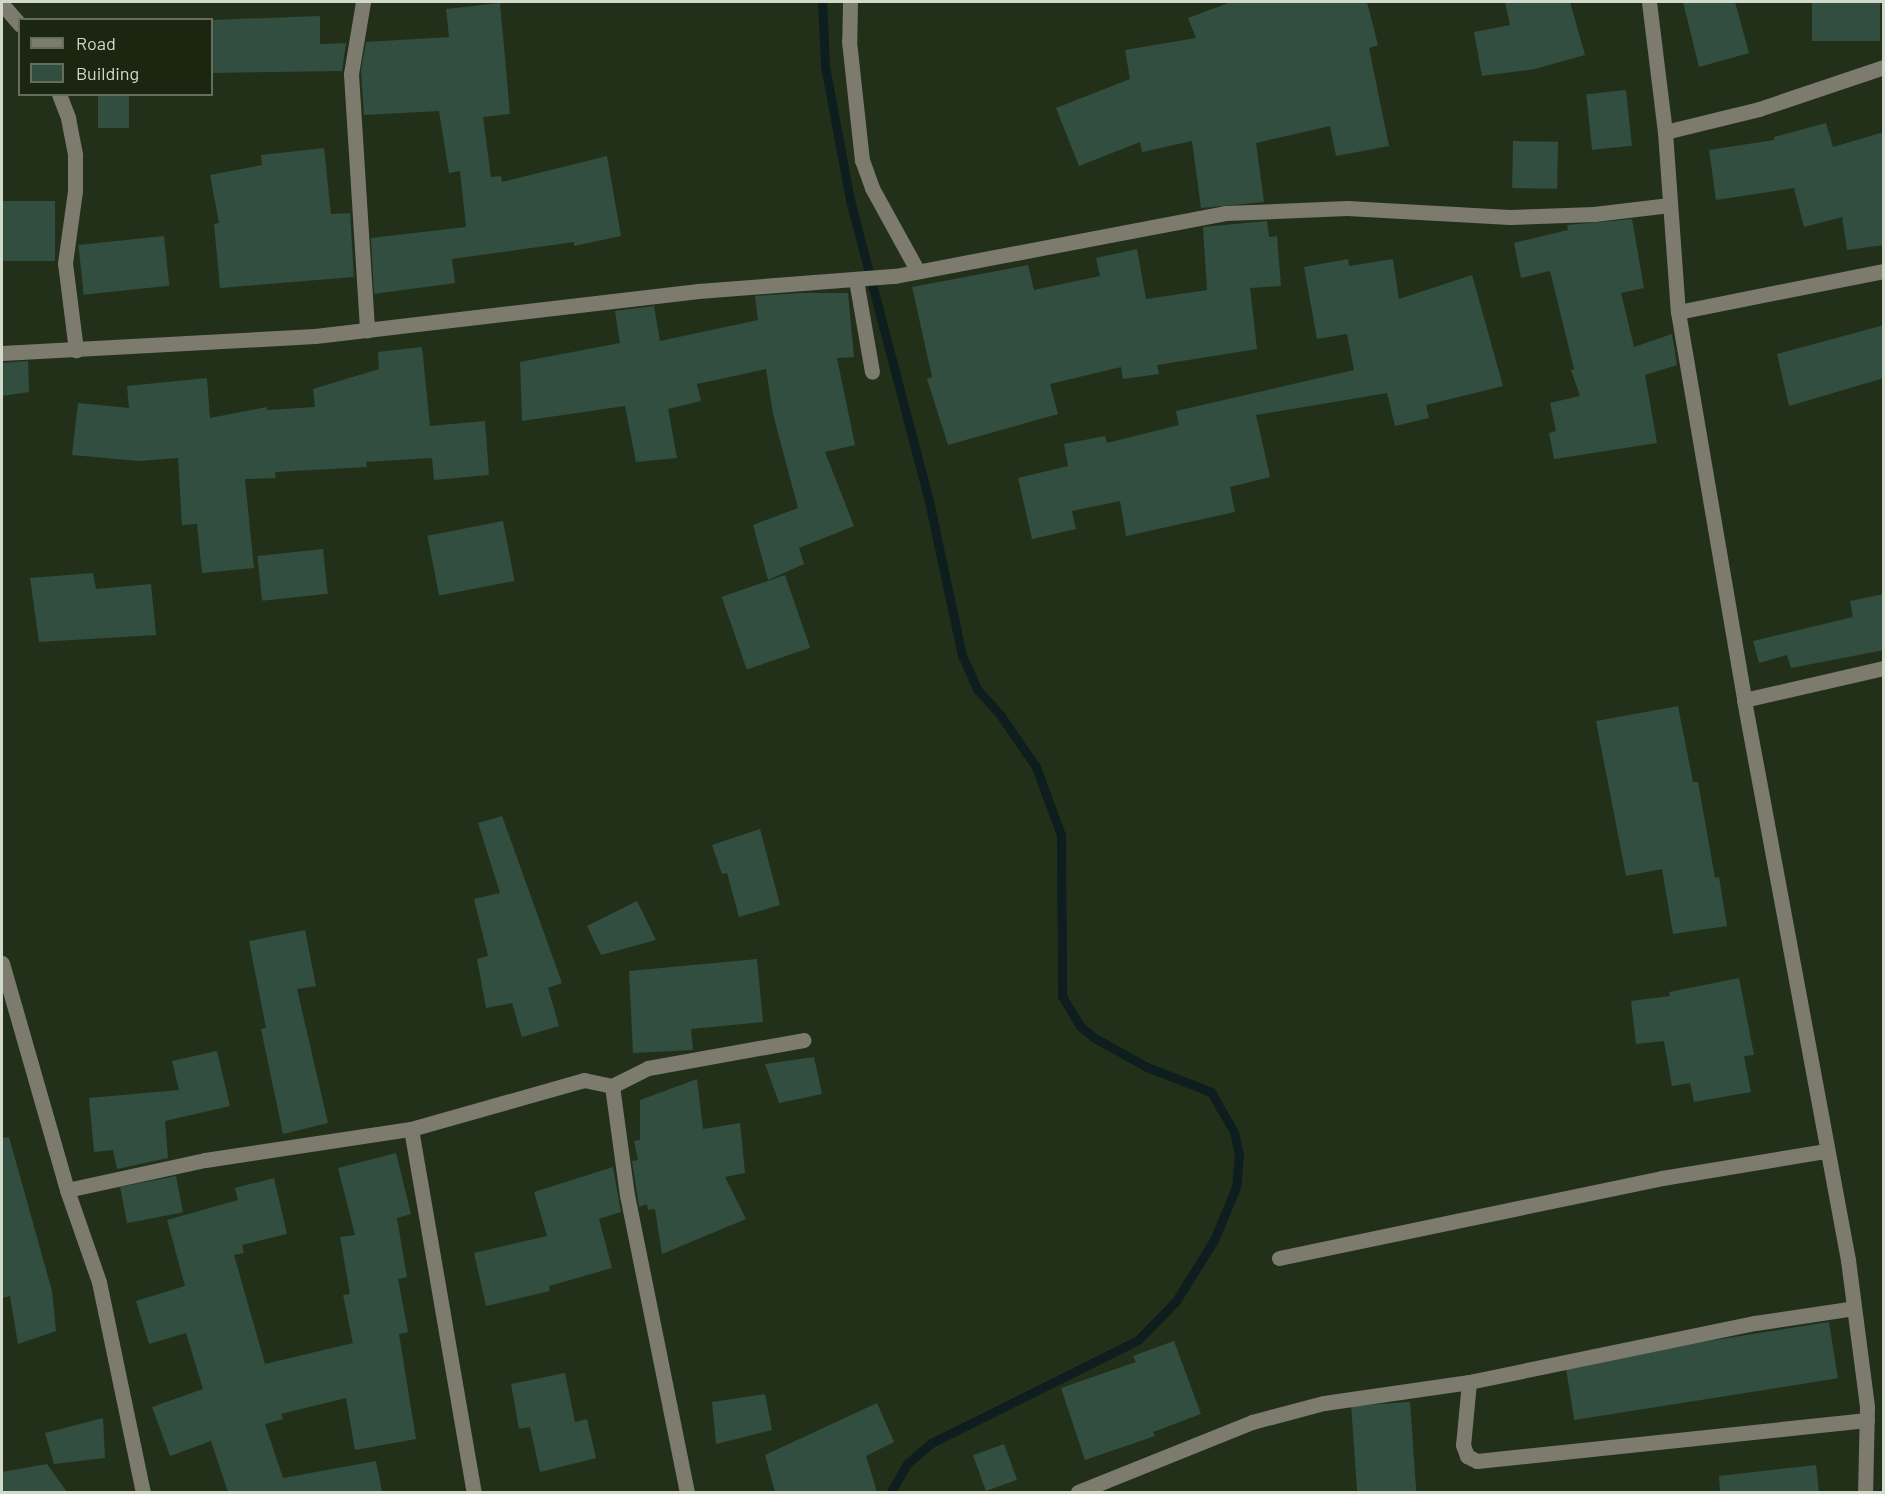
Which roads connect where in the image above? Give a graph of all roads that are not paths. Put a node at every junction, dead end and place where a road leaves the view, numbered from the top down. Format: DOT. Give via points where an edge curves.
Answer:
graph roads {
  1 [pos="363,2"];
  2 [pos="850,2"];
  3 [pos="1650,2"];
  4 [pos="2,4"];
  5 [pos="18,23"];
  6 [pos="1884,67"];
  7 [pos="60,96"];
  8 [pos="1665,132"];
  9 [pos="1669,206"];
  10 [pos="918,270"];
  11 [pos="1884,271"];
  12 [pos="860,279"];
  13 [pos="1678,312"];
  14 [pos="367,331"];
  15 [pos="76,350"];
  16 [pos="2,353"];
  17 [pos="872,372"];
  18 [pos="1884,668"];
  19 [pos="1744,700"];
  20 [pos="2,963"];
  21 [pos="802,1040"];
  22 [pos="612,1086"];
  23 [pos="411,1129"];
  24 [pos="1825,1151"];
  25 [pos="67,1190"];
  26 [pos="1279,1258"];
  27 [pos="1854,1308"];
  28 [pos="1469,1382"];
  29 [pos="1867,1420"];
  30 [pos="142,1492"];
  31 [pos="474,1492"];
  32 [pos="687,1492"];
  33 [pos="1078,1492"];
  34 [pos="1865,1492"];
  1 -- 14 [label="street" via="351,74"];
  2 -- 10 [label="street" via="849,41 862,160 872,188"];
  3 -- 8 [label="street"];
  4 -- 5 [label="street"];
  6 -- 8 [label="street" via="1759,109"];
  7 -- 15 [label="street" via="75,155 75,191 65,263"];
  8 -- 9 [label="street"];
  9 -- 10 [label="street" via="1510,217 1347,208 1225,213"];
  9 -- 13 [label="street"];
  10 -- 12 [label="street"];
  11 -- 13 [label="street"];
  12 -- 14 [label="street" via="698,291"];
  12 -- 17 [label="street"];
  13 -- 19 [label="street"];
  14 -- 15 [label="street"];
  15 -- 16 [label="street"];
  18 -- 19 [label="street"];
  19 -- 24 [label="street"];
  20 -- 25 [label="street"];
  21 -- 22 [label="street" via="648,1068"];
  22 -- 23 [label="street" via="584,1080"];
  22 -- 32 [label="street" via="627,1195"];
  23 -- 25 [label="street" via="205,1160"];
  23 -- 31 [label="street"];
  24 -- 26 [label="street" via="1662,1178"];
  24 -- 27 [label="street"];
  25 -- 30 [label="street" via="99,1282"];
  27 -- 28 [label="street" via="1744,1325"];
  27 -- 29 [label="street"];
  28 -- 29 [label="street" via="1463,1445 1467,1456 1477,1461"];
  28 -- 33 [label="street" via="1287,1412"];
  29 -- 34 [label="street"];
}
